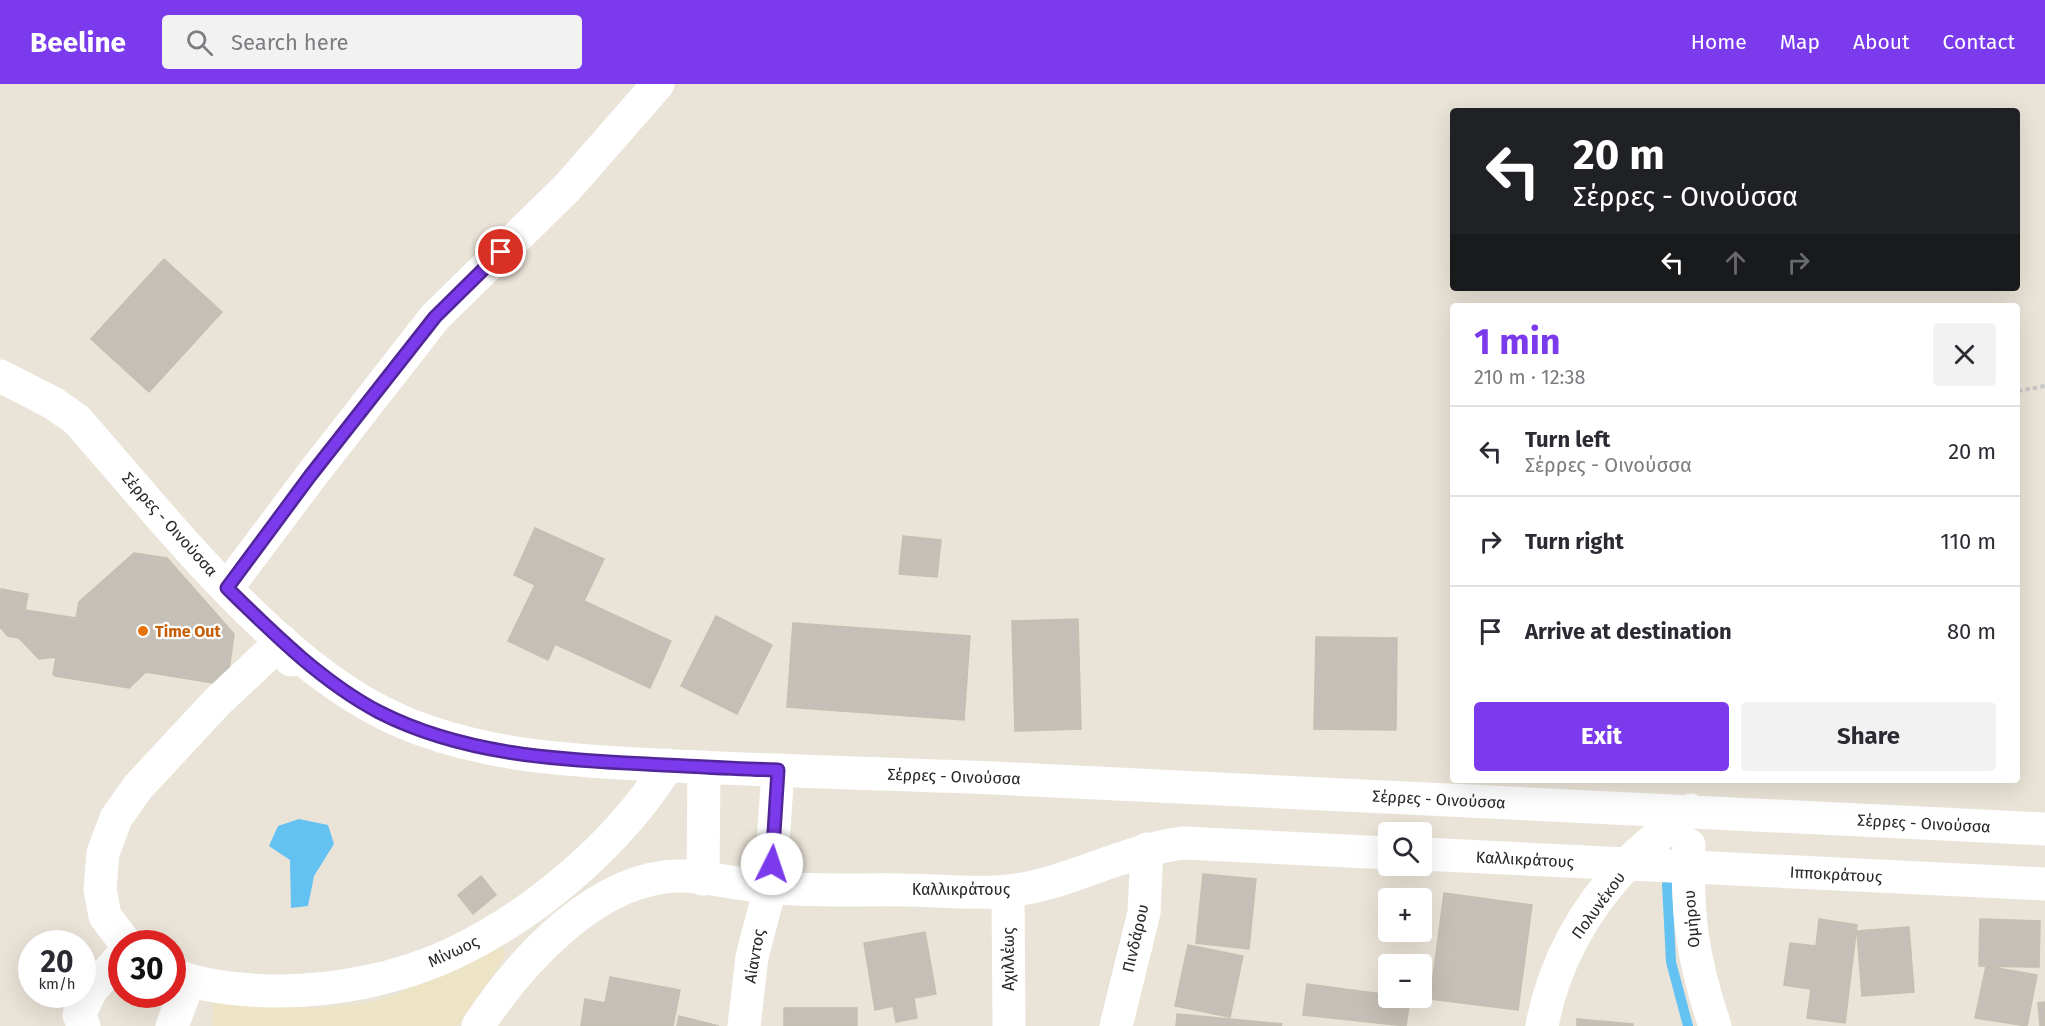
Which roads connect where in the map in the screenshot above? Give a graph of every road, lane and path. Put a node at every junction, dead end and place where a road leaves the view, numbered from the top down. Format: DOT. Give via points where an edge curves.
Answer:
graph roads {
  1 [pos="658,84"];
  2 [pos="0,376"];
  3 [pos="2045,386"];
  4 [pos="2020,391"];
  5 [pos="227,588"];
  6 [pos="282,641"];
  7 [pos="668,765"];
  8 [pos="704,767"];
  9 [pos="778,770"];
  10 [pos="1691,810"];
  11 [pos="2045,829"];
  12 [pos="1147,849"];
  13 [pos="1378,852"];
  14 [pos="1432,854"];
  15 [pos="1627,864"];
  16 [pos="1688,866"];
  17 [pos="703,879"];
  18 [pos="2045,884"];
  19 [pos="770,888"];
  20 [pos="1008,891"];
  21 [pos="116,930"];
  22 [pos="108,972"];
  23 [pos="186,979"];
  24 [pos="175,1008"];
  25 [pos="84,1026"];
  26 [pos="172,1026"];
  27 [pos="478,1026"];
  28 [pos="744,1026"];
  29 [pos="1009,1026"];
  30 [pos="1116,1026"];
  31 [pos="1542,1026"];
  32 [pos="1715,1026"];
  1 -- 5 [label="street" via="567,188 435,317"];
  2 -- 5 [label="street, Σέρρες - Οινούσσα" via="76,420"];
  3 -- 4 [label="path"];
  5 -- 6 [label="street, Σέρρες - Οινούσσα"];
  6 -- 7 [label="street, Σέρρες - Οινούσσα" via="348,692 404,723 530,757"];
  6 -- 21 [label="street" via="217,702 138,787 116,818 103,853 100,889 105,916"];
  7 -- 8 [label="street, Σέρρες - Οινούσσα"];
  7 -- 23 [label="street, Μίνωος" via="649,794 587,861 519,914 455,953 372,980 316,989 254,991"];
  8 -- 9 [label="street, Σέρρες - Οινούσσα"];
  8 -- 17 [label="street"];
  9 -- 10 [label="street, Σέρρες - Οινούσσα"];
  9 -- 19 [label="street, Αίαντος"];
  10 -- 11 [label="street, Σέρρες - Οινούσσα"];
  10 -- 15 [label="street, Πολυνέκου"];
  10 -- 16 [label="street, Ομήρου"];
  12 -- 13 [label="street, Καλλικράτους" via="1184,843"];
  12 -- 20 [label="street, Καλλικράτους" via="1058,880"];
  12 -- 30 [label="street, Πινδάρου" via="1144,913"];
  14 -- 15 [label="street, Καλλικράτους"];
  15 -- 16 [label="street, Ιπποκράτους"];
  15 -- 31 [label="street, Πολυνέκου" via="1569,945 1556,972"];
  16 -- 18 [label="street, Ιπποκράτους"];
  16 -- 32 [label="street, Ομήρου" via="1693,949"];
  17 -- 19 [label="street, Καλλικράτους"];
  17 -- 27 [label="street, Καλλικράτους" via="682,876 644,882 596,904 537,950 512,976"];
  19 -- 20 [label="street, Καλλικράτους"];
  19 -- 28 [label="street, Αίαντος" via="752,957"];
  20 -- 29 [label="street, Αχιλλέως"];
  22 -- 25 [label="street" via="92,990 79,1015"];
  24 -- 26 [label="street"];
}
